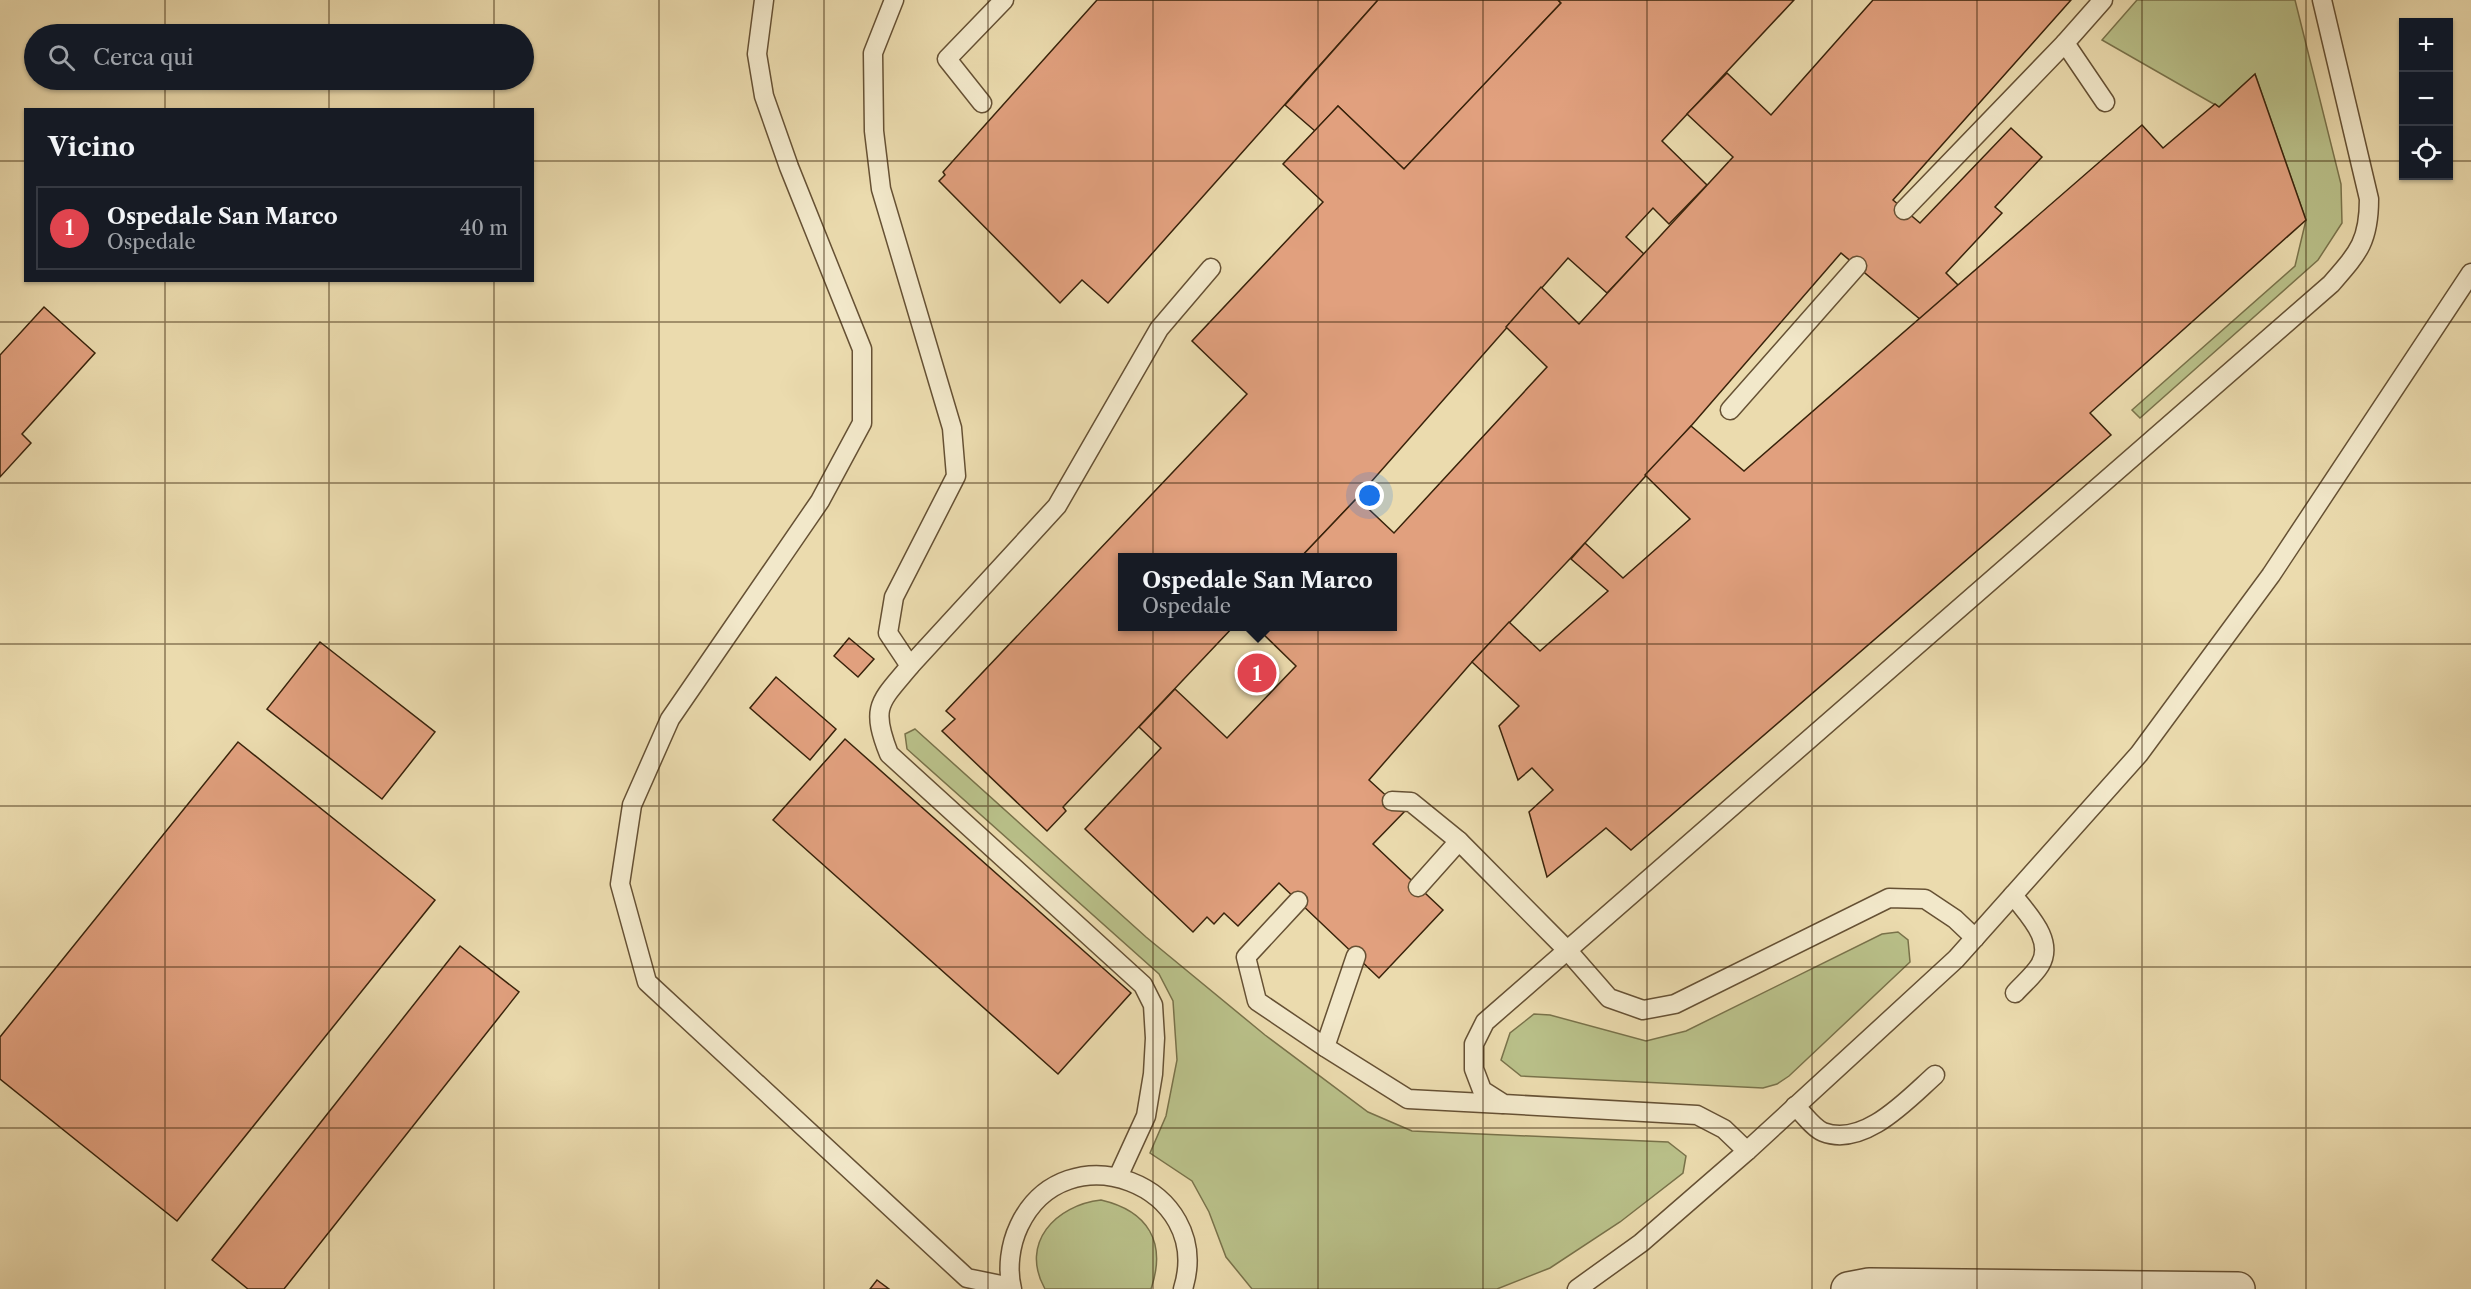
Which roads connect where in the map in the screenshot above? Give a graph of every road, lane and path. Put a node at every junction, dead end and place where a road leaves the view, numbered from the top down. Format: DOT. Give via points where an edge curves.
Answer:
graph roads {
  1 [pos="764,0"];
  2 [pos="894,0"];
  3 [pos="1004,0"];
  4 [pos="2103,0"];
  5 [pos="2322,0"];
  6 [pos="2065,43"];
  7 [pos="2105,102"];
  8 [pos="982,103"];
  9 [pos="1904,210"];
  10 [pos="1857,266"];
  11 [pos="1211,267"];
  12 [pos="2471,273"];
  13 [pos="1730,410"];
  14 [pos="910,666"];
  15 [pos="1392,801"];
  16 [pos="1459,842"];
  17 [pos="1418,887"];
  18 [pos="2013,895"];
  19 [pos="1298,901"];
  20 [pos="1974,938"];
  21 [pos="1568,951"];
  22 [pos="1356,956"];
  23 [pos="2015,993"];
  24 [pos="1325,1047"];
  25 [pos="1935,1075"];
  26 [pos="1504,1104"];
  27 [pos="1795,1106"];
  28 [pos="1747,1151"];
  29 [pos="1118,1177"];
  30 [pos="1012,1288"];
  31 [pos="1186,1288"];
  32 [pos="1577,1289"];
  33 [pos="1848,1289"];
  34 [pos="2238,1289"];
  1 -- 30 [label="lane" via="757,54 764,96 862,349 862,423 820,501 670,719 632,805 620,884 647,982 967,1278"];
  2 -- 14 [label="lane" via="873,53 874,131 881,189 952,428 956,476 894,597 888,633"];
  3 -- 8 [label="lane" via="947,59"];
  4 -- 6 [label="lane"];
  5 -- 21 [label="lane" via="2369,199 2369,227 2356,256 2322,292"];
  6 -- 7 [label="lane"];
  6 -- 9 [label="lane"];
  10 -- 13 [label="lane"];
  11 -- 14 [label="lane" via="1159,329 1057,506"];
  12 -- 18 [label="lane" via="2271,575 2139,754"];
  14 -- 29 [label="lane" via="880,702 879,730 889,754 1143,985 1153,1005 1153,1074 1146,1116"];
  15 -- 16 [label="lane" via="1411,802"];
  16 -- 17 [label="lane"];
  16 -- 21 [label="lane"];
  18 -- 20 [label="lane"];
  18 -- 23 [label="lane" via="2040,930 2045,948 2041,964"];
  19 -- 24 [label="lane" via="1246,957 1257,1001"];
  20 -- 21 [label="lane" via="1955,919 1924,899 1889,898 1675,1004 1643,1010 1609,998"];
  20 -- 27 [label="lane"];
  21 -- 26 [label="lane" via="1485,1022 1474,1044 1474,1069 1482,1090"];
  22 -- 24 [label="lane"];
  24 -- 26 [label="lane" via="1408,1100"];
  25 -- 27 [label="lane" via="1880,1123 1850,1134 1822,1132"];
  26 -- 28 [label="lane" via="1697,1115 1724,1129"];
  27 -- 28 [label="lane"];
  28 -- 32 [label="lane" via="1641,1243"];
  29 -- 30 [label="lane" via="1103,1174 1072,1178 1046,1192 1032,1206 1012,1240"];
  29 -- 31 [label="lane" via="1132,1180 1158,1196 1177,1219 1186,1246"];
  33 -- 34 [label="street" via="1869,1285"];
}
